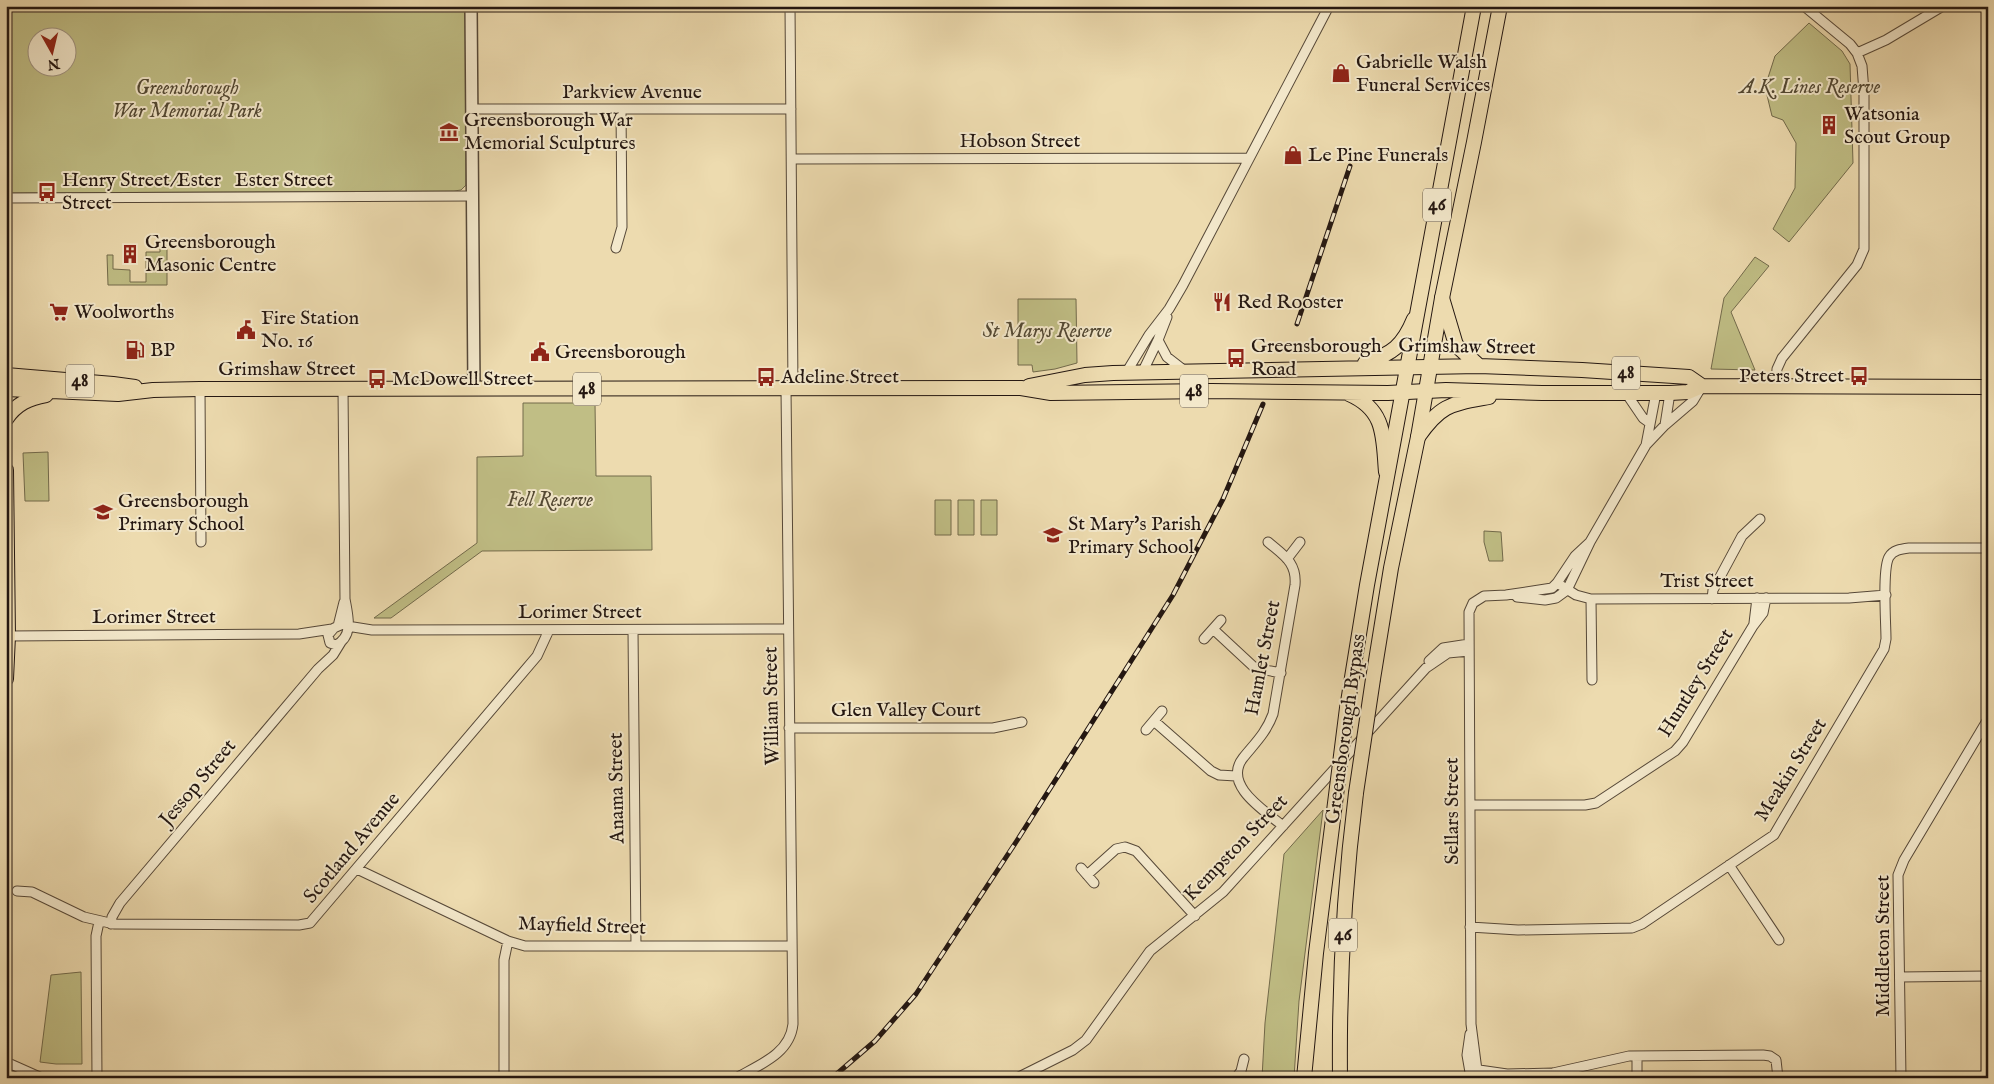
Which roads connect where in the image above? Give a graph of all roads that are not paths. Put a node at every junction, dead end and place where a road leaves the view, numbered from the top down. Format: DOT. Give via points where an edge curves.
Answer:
graph roads {
  1 [pos="471,6"];
  2 [pos="790,6"];
  3 [pos="1329,6"];
  4 [pos="1474,6"];
  5 [pos="1500,6"];
  6 [pos="1804,6"];
  7 [pos="1943,6"];
  8 [pos="1858,56"];
  9 [pos="472,109"];
  10 [pos="621,109"];
  11 [pos="791,109"];
  12 [pos="1249,158"];
  13 [pos="792,159"];
  14 [pos="472,196"];
  15 [pos="6,198"];
  16 [pos="616,248"];
  17 [pos="1442,298"];
  18 [pos="1169,309"];
  19 [pos="1417,311"];
  20 [pos="1158,340"];
  21 [pos="1408,366"];
  22 [pos="1430,366"];
  23 [pos="1479,366"];
  24 [pos="1348,368"];
  25 [pos="1126,372"];
  26 [pos="1186,372"];
  27 [pos="1142,373"];
  28 [pos="6,375"];
  29 [pos="1663,375"];
  30 [pos="1702,386"];
  31 [pos="1776,387"];
  32 [pos="1988,387"];
  33 [pos="1021,388"];
  34 [pos="6,389"];
  35 [pos="343,389"];
  36 [pos="474,389"];
  37 [pos="790,389"];
  38 [pos="153,390"];
  39 [pos="200,390"];
  40 [pos="1427,390"];
  41 [pos="1126,391"];
  42 [pos="59,392"];
  43 [pos="1344,392"];
  44 [pos="1403,392"];
  45 [pos="1512,392"];
  46 [pos="1626,393"];
  47 [pos="1663,394"];
  48 [pos="6,419"];
  49 [pos="1650,423"];
  50 [pos="1665,425"];
  51 [pos="1418,437"];
  52 [pos="1646,445"];
  53 [pos="6,470"];
  54 [pos="1387,475"];
  55 [pos="1760,519"];
  56 [pos="201,542"];
  57 [pos="1268,542"];
  58 [pos="1300,542"];
  59 [pos="1590,542"];
  60 [pos="1988,548"];
  61 [pos="1287,559"];
  62 [pos="1557,584"];
  63 [pos="1567,590"];
  64 [pos="1506,595"];
  65 [pos="1762,598"];
  66 [pos="1886,598"];
  67 [pos="1592,599"];
  68 [pos="1712,599"];
  69 [pos="1221,620"];
  70 [pos="788,629"];
  71 [pos="1212,629"];
  72 [pos="343,630"];
  73 [pos="548,630"];
  74 [pos="633,630"];
  75 [pos="299,634"];
  76 [pos="7,636"];
  77 [pos="1204,639"];
  78 [pos="328,640"];
  79 [pos="1469,647"];
  80 [pos="318,669"];
  81 [pos="1281,673"];
  82 [pos="6,679"];
  83 [pos="1592,680"];
  84 [pos="1162,711"];
  85 [pos="1988,719"];
  86 [pos="1154,721"];
  87 [pos="1022,722"];
  88 [pos="789,728"];
  89 [pos="1146,730"];
  90 [pos="1236,776"];
  91 [pos="1470,805"];
  92 [pos="1283,826"];
  93 [pos="1729,865"];
  94 [pos="357,869"];
  95 [pos="1094,884"];
  96 [pos="17,891"];
  97 [pos="1195,916"];
  98 [pos="99,922"];
  99 [pos="111,924"];
  100 [pos="1471,931"];
  101 [pos="1779,940"];
  102 [pos="508,941"];
  103 [pos="636,946"];
  104 [pos="792,946"];
  105 [pos="1988,976"];
  106 [pos="1900,977"];
  107 [pos="1637,1056"];
  108 [pos="1244,1059"];
  109 [pos="6,1062"];
  110 [pos="1475,1075"];
  111 [pos="42,1078"];
  112 [pos="96,1078"];
  113 [pos="504,1078"];
  114 [pos="736,1078"];
  115 [pos="1017,1078"];
  116 [pos="1236,1078"];
  117 [pos="1304,1078"];
  118 [pos="1340,1078"];
  119 [pos="1638,1078"];
  120 [pos="1778,1078"];
  121 [pos="1901,1078"];
  1 -- 9 [label="street"];
  2 -- 11 [label="street"];
  3 -- 12 [label="street"];
  4 -- 19 [label="main road, 46"];
  5 -- 17 [label="main road, 46"];
  6 -- 8 [label="street" via="1846,40"];
  7 -- 8 [label="street"];
  8 -- 31 [label="street" via="1863,83 1863,253 1857,265 1782,358 1776,372"];
  9 -- 10 [label="street, Parkview Avenue"];
  9 -- 14 [label="street"];
  10 -- 11 [label="street, Parkview Avenue"];
  10 -- 16 [label="street" via="622,227"];
  11 -- 13 [label="street"];
  12 -- 13 [label="street, Hobson Street"];
  12 -- 18 [label="street"];
  13 -- 37 [label="street"];
  14 -- 15 [label="street, Ester Street"];
  14 -- 36 [label="street"];
  17 -- 22 [label="main road, 46"];
  17 -- 23 [label="main road" via="1456,345"];
  18 -- 20 [label="street"];
  18 -- 25 [label="street"];
  19 -- 21 [label="main road, 46"];
  19 -- 24 [label="main road" via="1408,333 1393,351"];
  20 -- 26 [label="street" via="1167,357"];
  20 -- 27 [label="street"];
  21 -- 22 [label="main road, Grimshaw Street / 48"];
  21 -- 24 [label="main road, Grimshaw Street / 48"];
  21 -- 44 [label="main road, 46"];
  22 -- 23 [label="main road, Grimshaw Street / 48"];
  22 -- 40 [label="main road, 46"];
  23 -- 29 [label="main road, Grimshaw Street / 48"];
  24 -- 26 [label="main road, Grimshaw Street / 48"];
  25 -- 27 [label="main road, Grimshaw Street / 48"];
  25 -- 33 [label="main road, Grimshaw Street / 48" via="1085,375"];
  25 -- 41 [label="main road"];
  26 -- 27 [label="main road, Grimshaw Street / 48"];
  27 -- 41 [label="main road"];
  28 -- 38 [label="main road, Grimshaw Street / 48"];
  29 -- 30 [label="main road, Grimshaw Street / 48" via="1689,377"];
  29 -- 47 [label="main road"];
  30 -- 31 [label="main road, Grimshaw Street / 48"];
  30 -- 47 [label="main road, Grimshaw Street / 48" via="1688,392"];
  30 -- 50 [label="street" via="1693,401"];
  31 -- 32 [label="main road, Grimshaw Street / 48"];
  33 -- 37 [label="main road, Grimshaw Street / 48"];
  33 -- 41 [label="main road, Grimshaw Street / 48" via="1051,393"];
  34 -- 42 [label="main road, Grimshaw Street / 48"];
  35 -- 36 [label="main road, Grimshaw Street / 48"];
  35 -- 39 [label="main road, Grimshaw Street / 48"];
  35 -- 72 [label="street, Jessop Street"];
  36 -- 37 [label="main road, Grimshaw Street / 48"];
  37 -- 70 [label="street, William Street"];
  38 -- 39 [label="main road, Grimshaw Street / 48"];
  38 -- 42 [label="main road, Grimshaw Street / 48" via="118,394"];
  39 -- 56 [label="street"];
  40 -- 44 [label="main road, Grimshaw Street / 48"];
  40 -- 45 [label="main road, Grimshaw Street / 48"];
  40 -- 51 [label="main road, Greensborough Bypass / 46"];
  41 -- 43 [label="main road, Grimshaw Street / 48"];
  42 -- 48 [label="main road" via="24,402"];
  43 -- 44 [label="main road, Grimshaw Street / 48"];
  43 -- 54 [label="main road" via="1367,404 1378,419"];
  44 -- 54 [label="main road, Greensborough Bypass / 46"];
  45 -- 46 [label="main road, Grimshaw Street / 48"];
  45 -- 51 [label="main road" via="1447,406 1430,420"];
  46 -- 47 [label="main road, Grimshaw Street / 48"];
  46 -- 49 [label="street"];
  47 -- 49 [label="street"];
  47 -- 50 [label="street"];
  49 -- 52 [label="street"];
  50 -- 52 [label="street"];
  51 -- 118 [label="main road, Greensborough Bypass / 46, bridge" via="1372,679 1348,855"];
  52 -- 59 [label="street"];
  53 -- 76 [label="main road"];
  54 -- 117 [label="main road, Greensborough Bypass / 46, bridge" via="1347,708 1316,953"];
  55 -- 68 [label="street" via="1742,536 1713,590"];
  57 -- 61 [label="street, Hamlet Street"];
  58 -- 61 [label="street"];
  59 -- 62 [label="street" via="1575,556"];
  59 -- 63 [label="street"];
  60 -- 66 [label="street, Meakin Street" via="1897,550 1888,559"];
  61 -- 81 [label="street, Hamlet Street" via="1294,567 1296,577"];
  62 -- 63 [label="street, Trist Street"];
  62 -- 64 [label="street" via="1552,588"];
  63 -- 64 [label="street" via="1556,598 1545,600"];
  63 -- 67 [label="street, Trist Street"];
  64 -- 79 [label="street, Sellars Street" via="1484,596 1476,600 1469,612"];
  65 -- 66 [label="street, Trist Street"];
  65 -- 68 [label="street, Trist Street"];
  65 -- 91 [label="street, Huntley Street" via="1753,626 1680,746 1601,801 1585,805"];
  66 -- 93 [label="street, Meakin Street" via="1886,639 1882,654 1774,835"];
  67 -- 68 [label="street, Trist Street"];
  67 -- 83 [label="street"];
  69 -- 71 [label="street"];
  70 -- 74 [label="street, Lorimer Street"];
  70 -- 88 [label="street, William Street"];
  71 -- 77 [label="street"];
  71 -- 81 [label="street" via="1255,668"];
  72 -- 73 [label="street, Lorimer Street"];
  72 -- 75 [label="street, Lorimer Street"];
  72 -- 78 [label="street, Jessop Street"];
  72 -- 78 [label="street, Lorimer Street" via="334,646"];
  72 -- 80 [label="street, Jessop Street" via="333,655"];
  73 -- 74 [label="street, Lorimer Street"];
  73 -- 94 [label="street, Scotland Avenue" via="537,656"];
  74 -- 103 [label="street, Anama Street"];
  75 -- 76 [label="street, Lorimer Street"];
  75 -- 78 [label="street, Lorimer Street"];
  76 -- 82 [label="main road"];
  78 -- 80 [label="street, Jessop Street"];
  79 -- 91 [label="street, Sellars Street"];
  79 -- 92 [label="street, Kempston Street" via="1448,653 1426,668"];
  80 -- 99 [label="street, Jessop Street" via="120,903"];
  81 -- 90 [label="street, Hamlet Street" via="1270,724 1239,763"];
  84 -- 86 [label="street"];
  85 -- 106 [label="street, Middleton Street" via="1899,870"];
  86 -- 89 [label="street"];
  86 -- 90 [label="street" via="1211,771 1223,776"];
  87 -- 88 [label="street, Glen Valley Court" via="993,728"];
  88 -- 104 [label="street, William Street"];
  90 -- 92 [label="street" via="1242,790"];
  91 -- 100 [label="street, Sellars Street"];
  92 -- 97 [label="street, Kempston Street" via="1223,892"];
  93 -- 100 [label="street, Meakin Street" via="1632,928"];
  93 -- 101 [label="street"];
  94 -- 99 [label="street, Scotland Avenue" via="314,919 304,924"];
  94 -- 102 [label="street, Mayfield Street"];
  95 -- 97 [label="street" via="1084,871 1116,849 1132,848"];
  96 -- 98 [label="street, Scotland Avenue" via="32,892"];
  97 -- 115 [label="street, Kempston Street" via="1142,959 1086,1040"];
  98 -- 99 [label="street, Scotland Avenue"];
  98 -- 112 [label="street" via="96,936"];
  100 -- 110 [label="street, Sellars Street" via="1471,1024 1467,1055"];
  102 -- 103 [label="street, Mayfield Street" via="525,946"];
  102 -- 113 [label="street" via="504,960"];
  103 -- 104 [label="street, Mayfield Street"];
  104 -- 114 [label="street, William Street" via="793,1024 788,1042 778,1053"];
  105 -- 106 [label="street"];
  106 -- 121 [label="street, Middleton Street"];
  107 -- 110 [label="street" via="1614,1058 1553,1073"];
  107 -- 119 [label="street"];
  107 -- 120 [label="street" via="1767,1056 1776,1060"];
  108 -- 116 [label="street"];
  109 -- 111 [label="street"];
}
